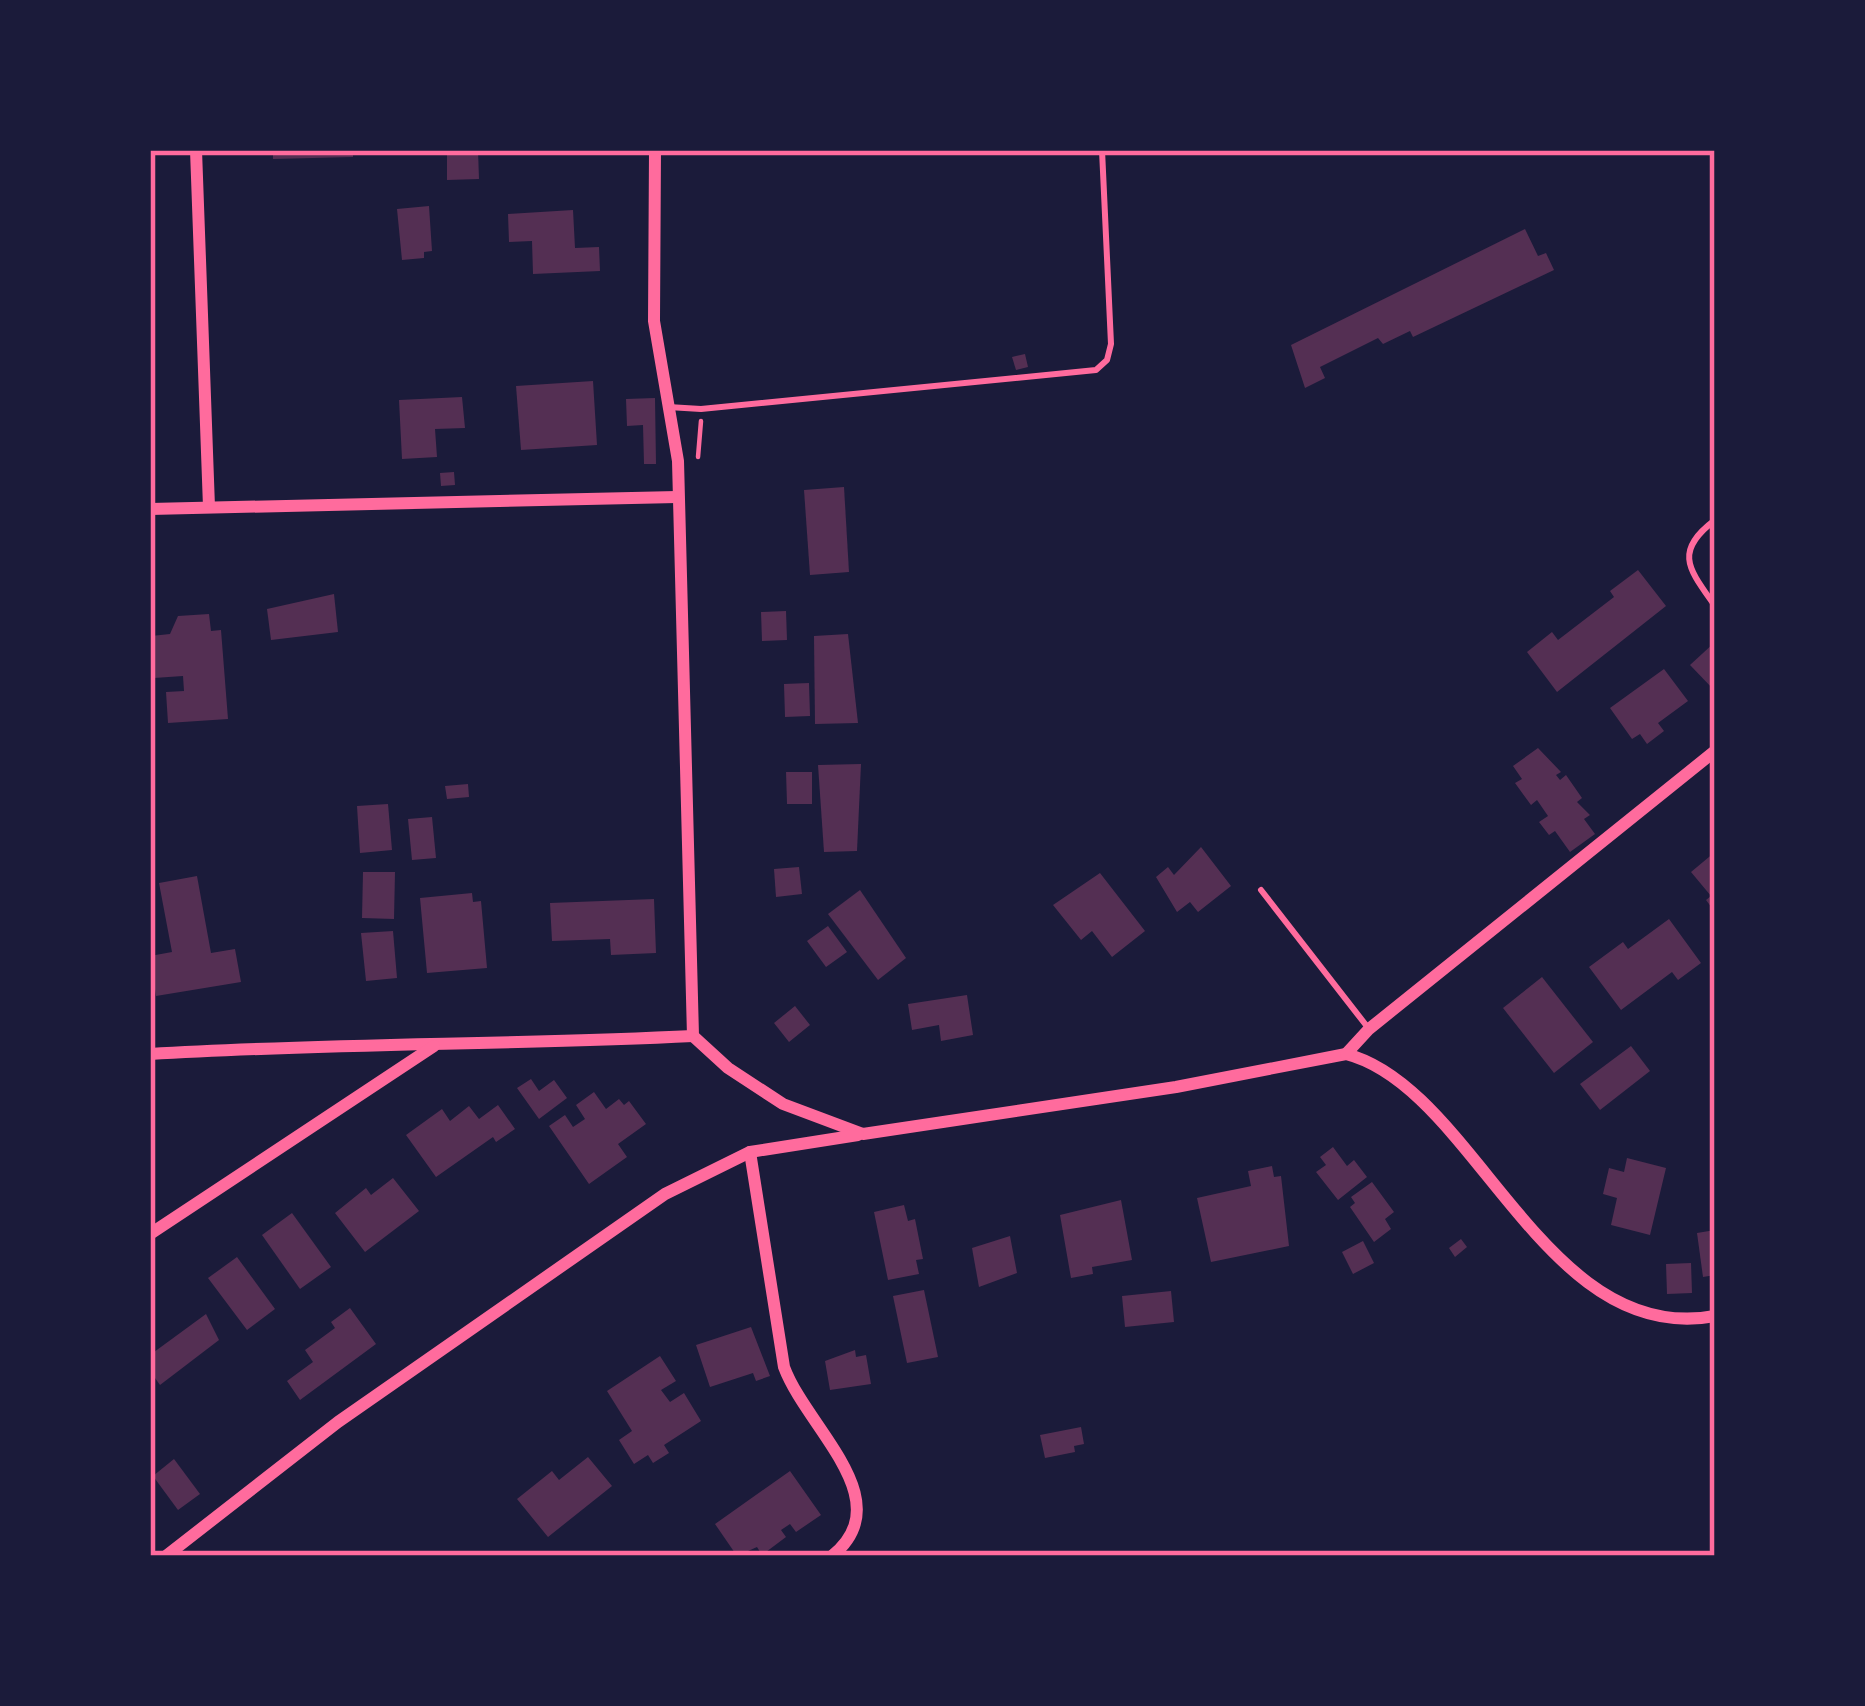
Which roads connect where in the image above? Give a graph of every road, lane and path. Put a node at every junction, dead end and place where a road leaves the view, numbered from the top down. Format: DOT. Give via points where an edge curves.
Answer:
graph roads {
  1 [pos="196,150"];
  2 [pos="655,150"];
  3 [pos="1102,150"];
  4 [pos="667,407"];
  5 [pos="677,497"];
  6 [pos="209,507"];
  7 [pos="150,509"];
  8 [pos="1715,520"];
  9 [pos="1715,606"];
  10 [pos="1715,751"];
  11 [pos="1261,890"];
  12 [pos="1369,1029"];
  13 [pos="693,1036"];
  14 [pos="436,1046"];
  15 [pos="150,1054"];
  16 [pos="1346,1054"];
  17 [pos="862,1134"];
  18 [pos="750,1152"];
  19 [pos="150,1234"];
  20 [pos="1715,1316"];
  21 [pos="166,1556"];
  22 [pos="832,1556"];
  1 -- 6 [label="street"];
  2 -- 4 [label="street" via="654,321"];
  3 -- 4 [label="lane" via="1111,344 1096,370"];
  4 -- 5 [label="street"];
  5 -- 6 [label="street"];
  5 -- 13 [label="street"];
  6 -- 7 [label="street"];
  8 -- 9 [label="lane" via="1688,550"];
  10 -- 12 [label="street"];
  11 -- 12 [label="lane"];
  12 -- 16 [label="street"];
  13 -- 14 [label="street"];
  13 -- 17 [label="street" via="783,1104"];
  14 -- 15 [label="street" via="356,1042"];
  14 -- 19 [label="street"];
  16 -- 17 [label="street"];
  16 -- 20 [label="street" via="1398,1079 1522,1221 1603,1290 1634,1311 1666,1319"];
  17 -- 18 [label="street"];
  18 -- 21 [label="street" via="665,1194 517,1295"];
  18 -- 22 [label="street" via="784,1367 860,1500 855,1532"];
}
